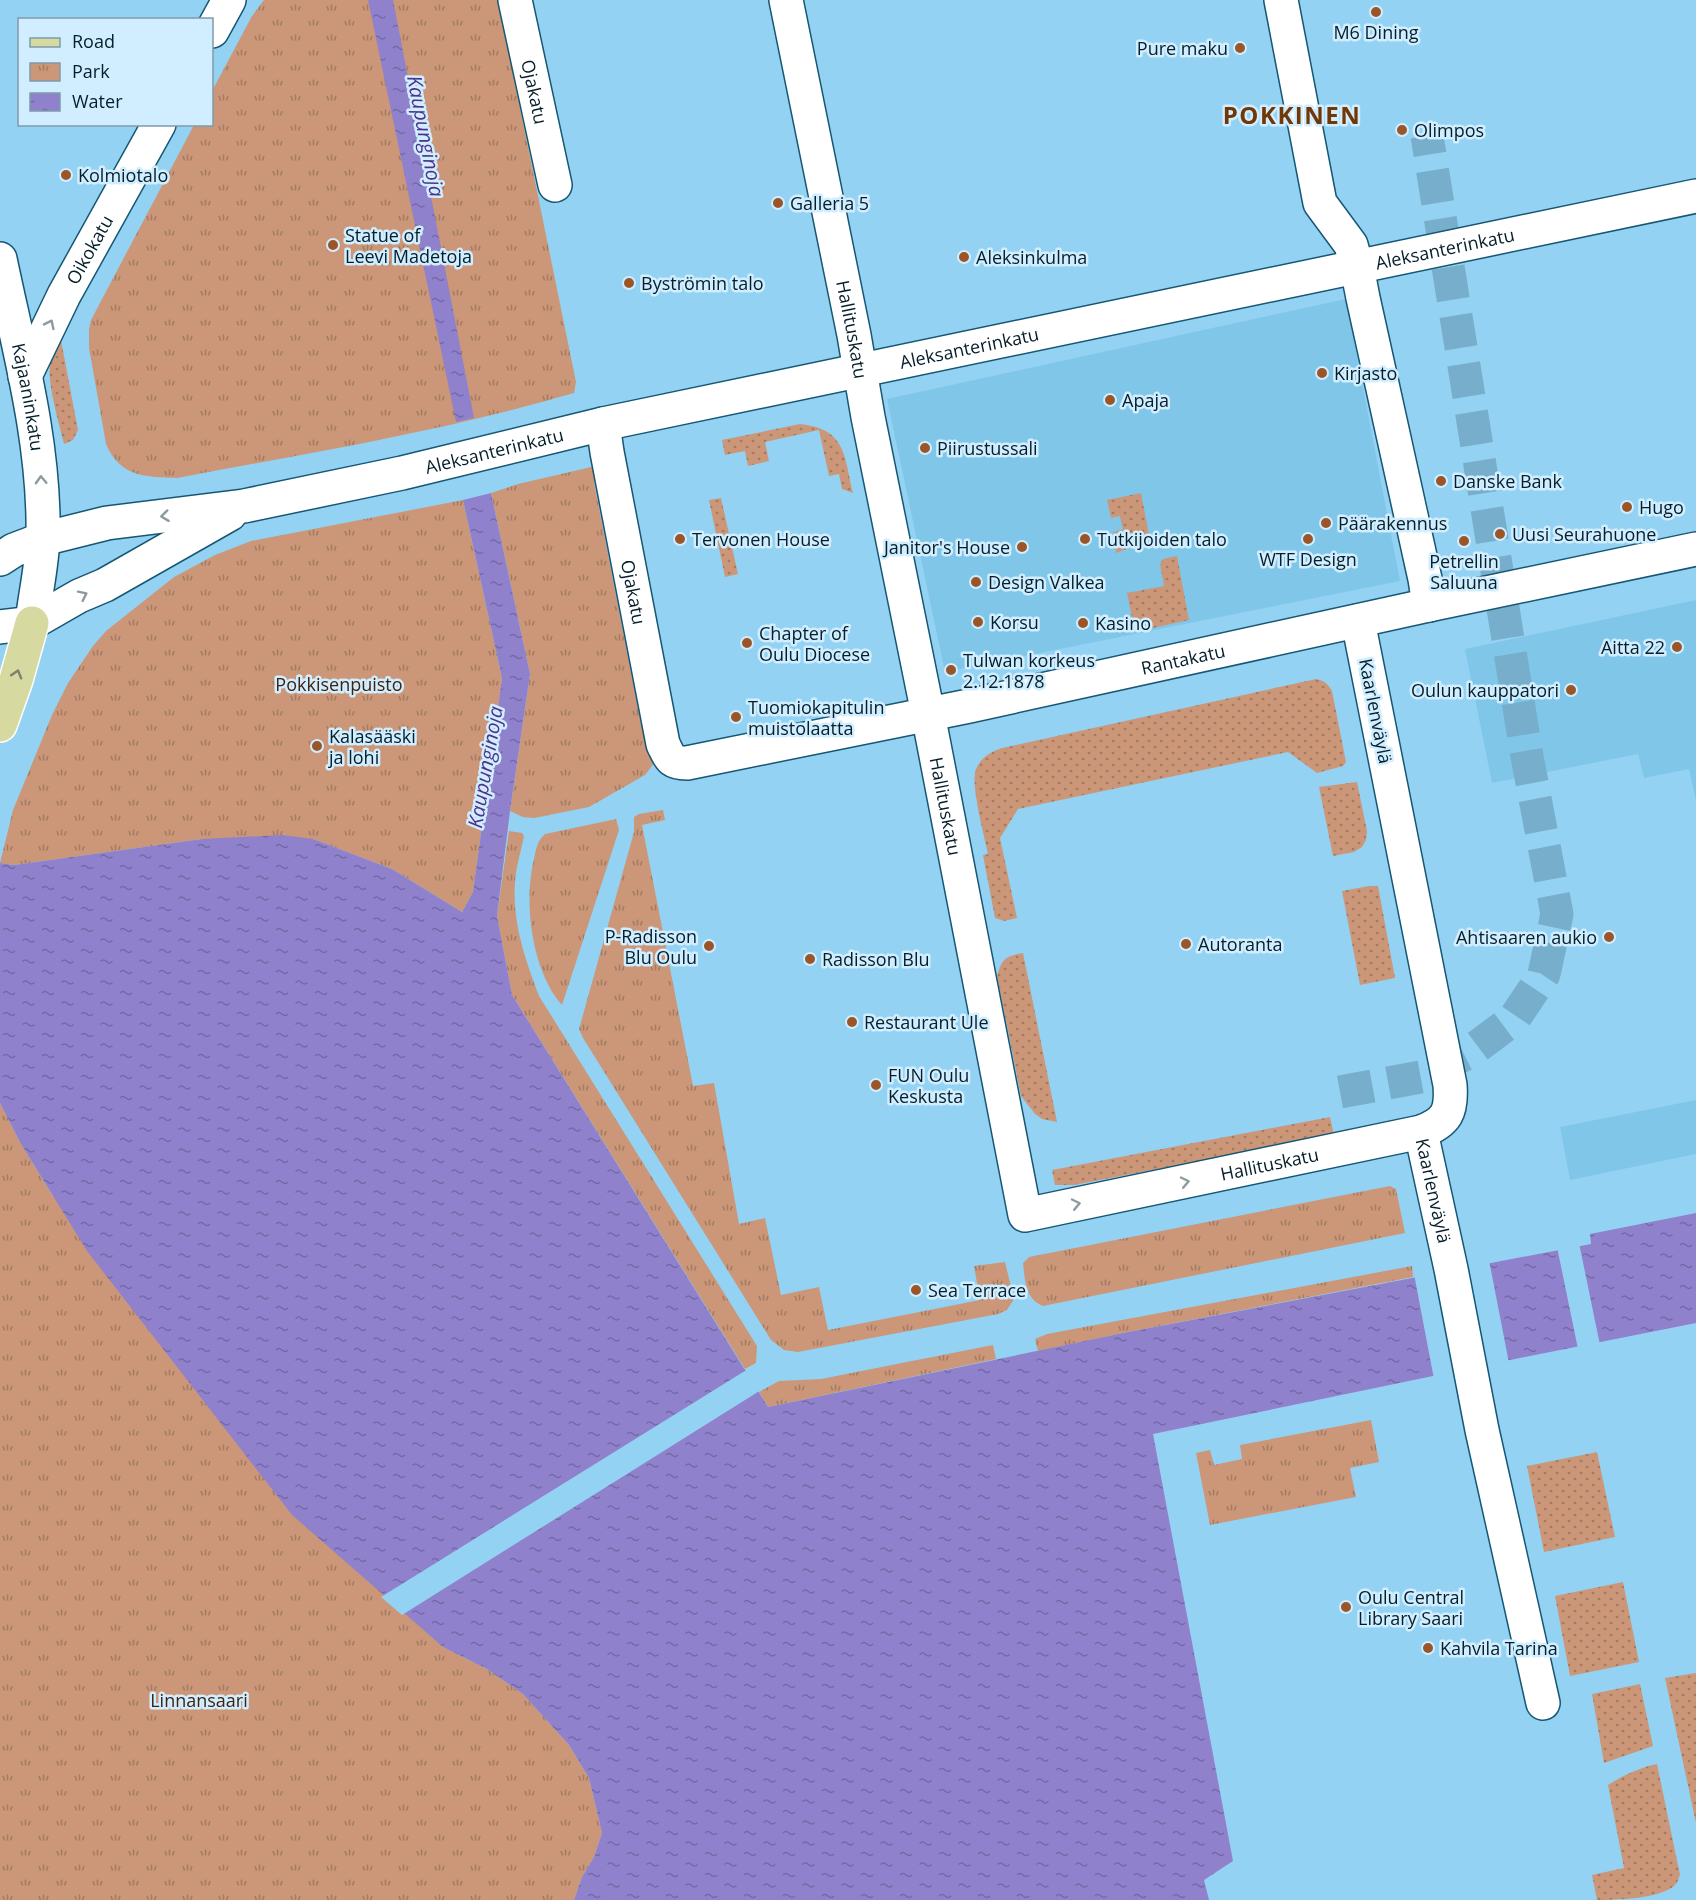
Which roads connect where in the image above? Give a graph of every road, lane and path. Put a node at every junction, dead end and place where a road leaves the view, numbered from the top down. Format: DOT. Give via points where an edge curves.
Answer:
graph roads {
  1 [pos="229,0"];
  2 [pos="515,0"];
  3 [pos="786,0"];
  4 [pos="1281,0"];
  5 [pos="213,29"];
  6 [pos="158,126"];
  7 [pos="555,185"];
  8 [pos="1696,196"];
  9 [pos="0,258"];
  10 [pos="1357,267"];
  11 [pos="860,372"];
  12 [pos="25,376"];
  13 [pos="603,424"];
  14 [pos="244,506"];
  15 [pos="43,538"];
  16 [pos="1696,549"];
  17 [pos="0,559"];
  18 [pos="1429,605"];
  19 [pos="1358,621"];
  20 [pos="16,625"];
  21 [pos="928,714"];
  22 [pos="0,725"];
  23 [pos="670,759"];
  24 [pos="1421,1132"];
  25 [pos="1543,1703"];
  1 -- 5 [label="street"];
  2 -- 7 [label="street, Ojakatu"];
  3 -- 11 [label="street, Hallituskatu"];
  4 -- 10 [label="street" via="1320,203 1351,245"];
  12 -- 6 [label="street, Oikokatu, one-way" via="64,295"];
  8 -- 10 [label="street, Aleksanterinkatu"];
  9 -- 12 [label="street, Kajaaninkatu"];
  10 -- 11 [label="street, Aleksanterinkatu"];
  10 -- 18 [label="street"];
  11 -- 13 [label="street, Aleksanterinkatu"];
  11 -- 21 [label="street, Hallituskatu"];
  15 -- 12 [label="street, Kajaaninkatu, one-way" via="41,468"];
  13 -- 14 [label="street, Aleksanterinkatu" via="402,473"];
  13 -- 23 [label="street, Ojakatu" via="661,736"];
  14 -- 15 [label="street, Aleksanterinkatu, one-way" via="107,523"];
  20 -- 14 [label="street, Aleksanterinkatu, one-way" via="105,585"];
  15 -- 17 [label="street, Aleksanterinkatu"];
  15 -- 20 [label="street, Kajaaninkatu"];
  16 -- 18 [label="street, Rantakatu"];
  18 -- 19 [label="street, Rantakatu"];
  19 -- 21 [label="street, Rantakatu"];
  19 -- 24 [label="street, Kaarlenväylä" via="1450,1085 1451,1104 1444,1120"];
  22 -- 20 [label="main road, one-way"];
  21 -- 23 [label="street, Rantakatu" via="687,764"];
  21 -- 24 [label="street, Hallituskatu, one-way" via="1025,1215"];
  24 -- 25 [label="street, Kaarlenväylä"];
}
